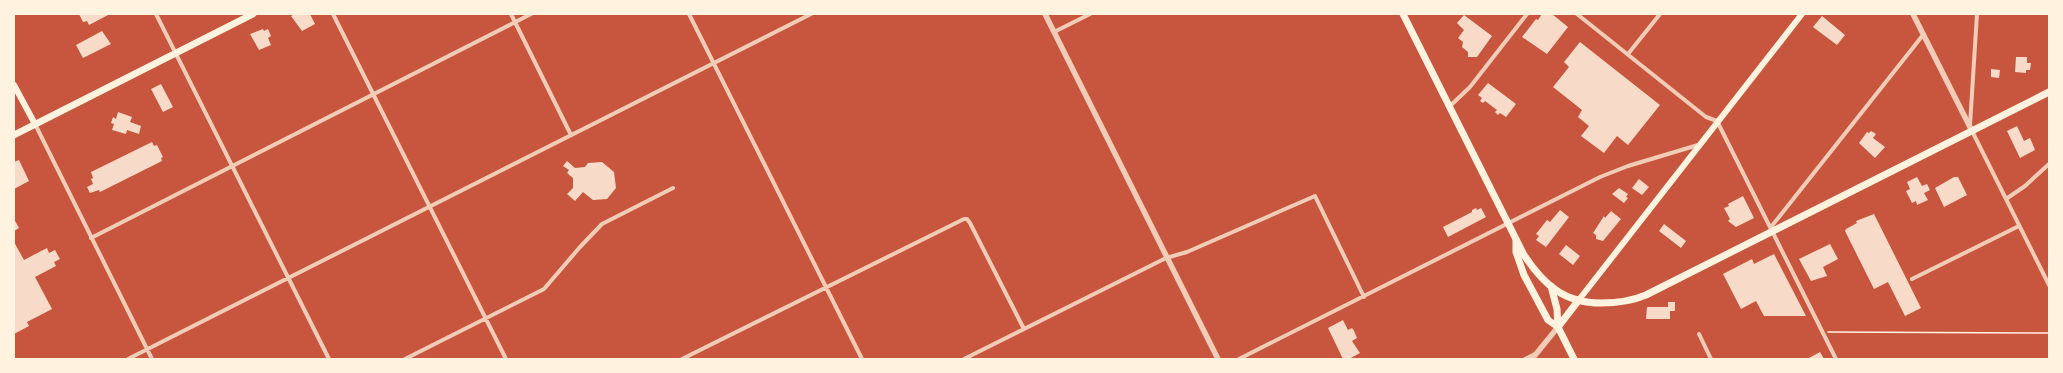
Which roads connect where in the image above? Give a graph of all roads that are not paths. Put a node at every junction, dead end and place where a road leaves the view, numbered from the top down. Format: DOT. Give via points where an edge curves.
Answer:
graph roads {
  1 [pos="156,14"];
  2 [pos="253,14"];
  3 [pos="333,14"];
  4 [pos="511,14"];
  5 [pos="531,14"];
  6 [pos="689,14"];
  7 [pos="811,14"];
  8 [pos="1045,14"];
  9 [pos="1090,14"];
  10 [pos="1403,14"];
  11 [pos="1527,14"];
  12 [pos="1577,14"];
  13 [pos="1660,14"];
  14 [pos="1802,14"];
  15 [pos="1912,14"];
  16 [pos="1977,14"];
  17 [pos="515,22"];
  18 [pos="1054,32"];
  19 [pos="1923,35"];
  20 [pos="176,53"];
  21 [pos="1628,54"];
  22 [pos="714,64"];
  23 [pos="14,85"];
  24 [pos="2049,92"];
  25 [pos="374,94"];
  26 [pos="1449,107"];
  27 [pos="1717,121"];
  28 [pos="35,124"];
  29 [pos="1971,129"];
  30 [pos="14,135"];
  31 [pos="572,135"];
  32 [pos="1698,144"];
  33 [pos="2049,164"];
  34 [pos="233,166"];
  35 [pos="673,188"];
  36 [pos="2006,199"];
  37 [pos="430,206"];
  38 [pos="1508,224"];
  39 [pos="2019,226"];
  40 [pos="1771,229"];
  41 [pos="91,238"];
  42 [pos="1516,240"];
  43 [pos="1166,258"];
  44 [pos="288,278"];
  45 [pos="1912,279"];
  46 [pos="2049,285"];
  47 [pos="1551,286"];
  48 [pos="826,287"];
  49 [pos="1364,297"];
  50 [pos="1578,301"];
  51 [pos="486,318"];
  52 [pos="1558,327"];
  53 [pos="1024,329"];
  54 [pos="1699,334"];
  55 [pos="147,349"];
  56 [pos="1536,354"];
  57 [pos="128,359"];
  58 [pos="152,359"];
  59 [pos="329,359"];
  60 [pos="406,359"];
  61 [pos="506,359"];
  62 [pos="682,359"];
  63 [pos="862,359"];
  64 [pos="964,359"];
  65 [pos="1218,359"];
  66 [pos="1239,359"];
  67 [pos="1525,359"];
  68 [pos="1532,359"];
  69 [pos="1574,359"];
  70 [pos="1711,359"];
  71 [pos="1836,359"];
  1 -- 20 [label="street"];
  2 -- 20 [label="main road"];
  3 -- 25 [label="street"];
  4 -- 17 [label="street"];
  5 -- 17 [label="street"];
  6 -- 22 [label="street"];
  7 -- 22 [label="street"];
  8 -- 18 [label="street"];
  9 -- 18 [label="street"];
  10 -- 26 [label="main road"];
  11 -- 26 [label="street" via="1470,87"];
  12 -- 21 [label="street"];
  13 -- 21 [label="street"];
  14 -- 27 [label="main road"];
  15 -- 19 [label="street"];
  16 -- 29 [label="street"];
  17 -- 25 [label="street"];
  17 -- 31 [label="street"];
  18 -- 43 [label="street"];
  19 -- 29 [label="street"];
  19 -- 40 [label="street"];
  20 -- 28 [label="main road"];
  20 -- 34 [label="street"];
  21 -- 27 [label="street" via="1706,117"];
  22 -- 31 [label="street"];
  22 -- 48 [label="street"];
  23 -- 28 [label="main road"];
  24 -- 29 [label="main road"];
  25 -- 34 [label="street"];
  25 -- 37 [label="street"];
  26 -- 38 [label="main road"];
  27 -- 32 [label="main road"];
  27 -- 40 [label="street"];
  28 -- 30 [label="main road"];
  28 -- 41 [label="street"];
  29 -- 36 [label="street"];
  29 -- 40 [label="main road"];
  31 -- 37 [label="street"];
  32 -- 38 [label="street" via="1600,177"];
  32 -- 50 [label="main road"];
  33 -- 36 [label="street"];
  34 -- 41 [label="street"];
  34 -- 44 [label="street"];
  35 -- 51 [label="street" via="602,224 544,289"];
  36 -- 39 [label="street"];
  37 -- 44 [label="street"];
  37 -- 51 [label="street"];
  38 -- 42 [label="main road"];
  38 -- 49 [label="street"];
  39 -- 45 [label="street"];
  39 -- 46 [label="street"];
  40 -- 50 [label="main road" via="1638,298 1608,303"];
  40 -- 71 [label="street"];
  41 -- 55 [label="street"];
  42 -- 47 [label="main road" via="1528,261"];
  42 -- 52 [label="main road" via="1516,252 1524,275 1548,320"];
  43 -- 49 [label="street" via="1187,252 1315,196"];
  43 -- 53 [label="street"];
  43 -- 65 [label="street"];
  44 -- 55 [label="street"];
  44 -- 59 [label="street"];
  47 -- 50 [label="main road" via="1566,297"];
  47 -- 52 [label="main road" via="1557,309"];
  48 -- 53 [label="street" via="960,220 967,219"];
  48 -- 62 [label="street"];
  48 -- 63 [label="street"];
  49 -- 66 [label="street"];
  50 -- 52 [label="main road"];
  51 -- 60 [label="street"];
  51 -- 61 [label="street"];
  52 -- 56 [label="street"];
  52 -- 69 [label="main road"];
  53 -- 64 [label="street"];
  54 -- 70 [label="street"];
  55 -- 57 [label="street"];
  55 -- 58 [label="street"];
  56 -- 67 [label="street"];
  56 -- 68 [label="street"];
}
